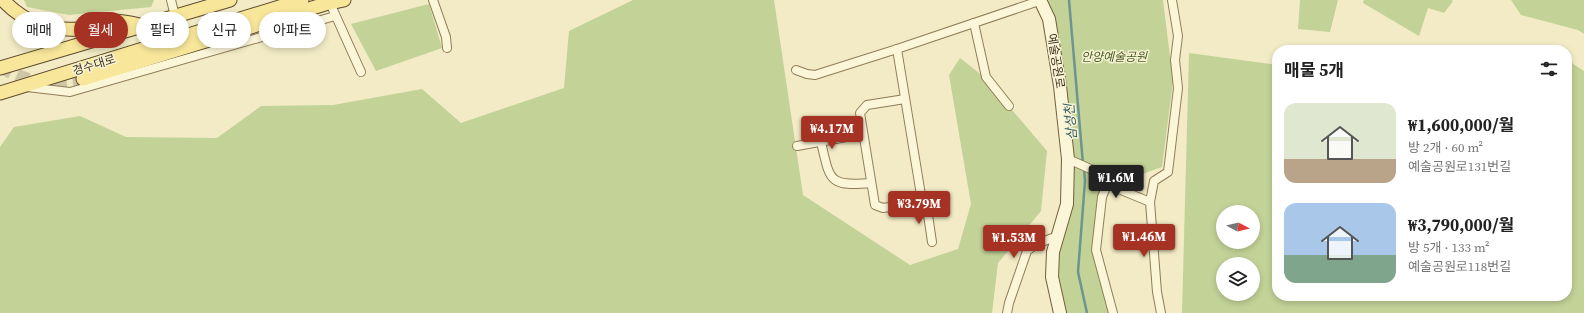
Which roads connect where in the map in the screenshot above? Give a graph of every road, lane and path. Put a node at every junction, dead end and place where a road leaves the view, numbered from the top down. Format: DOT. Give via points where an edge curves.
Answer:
graph roads {
  1 [pos="3,0"];
  2 [pos="170,0"];
  3 [pos="230,0"];
  4 [pos="344,0"];
  5 [pos="433,0"];
  6 [pos="1041,0"];
  7 [pos="1172,0"];
  8 [pos="299,1"];
  9 [pos="327,4"];
  10 [pos="174,12"];
  11 [pos="189,12"];
  12 [pos="335,16"];
  13 [pos="974,23"];
  14 [pos="136,24"];
  15 [pos="136,27"];
  16 [pos="447,48"];
  17 [pos="897,49"];
  18 [pos="0,68"];
  19 [pos="796,70"];
  20 [pos="361,72"];
  21 [pos="83,79"];
  22 [pos="24,86"];
  23 [pos="0,93"];
  24 [pos="905,99"];
  25 [pos="1009,106"];
  26 [pos="863,134"];
  27 [pos="821,142"];
  28 [pos="797,146"];
  29 [pos="1072,160"];
  30 [pos="1109,180"];
  31 [pos="871,183"];
  32 [pos="923,202"];
  33 [pos="1150,202"];
  34 [pos="1058,236"];
  35 [pos="932,242"];
  36 [pos="1007,313"];
  37 [pos="1060,313"];
  38 [pos="1112,313"];
  39 [pos="1161,313"];
  1 -- 14 [label="main road" via="23,17 41,25 80,29 111,20"];
  2 -- 10 [label="street"];
  3 -- 11 [label="main road, 경수대로"];
  4 -- 9 [label="main road"];
  5 -- 16 [label="street" via="446,37"];
  6 -- 13 [label="street"];
  6 -- 29 [label="street, 예술공원로" via="1049,19"];
  7 -- 33 [label="street" via="1178,36 1175,60 1178,88 1168,172 1154,181"];
  8 -- 9 [label="main road"];
  8 -- 22 [label="main road, 경수대로"];
  9 -- 12 [label="street"];
  9 -- 21 [label="main road"];
  12 -- 20 [label="street"];
  12 -- 22 [label="street" via="70,92"];
  13 -- 17 [label="street"];
  13 -- 25 [label="street" via="986,78"];
  15 -- 18 [label="main road, 경수대로"];
  17 -- 19 [label="street" via="815,75"];
  17 -- 24 [label="street"];
  22 -- 23 [label="main road, 경수대로"];
  24 -- 26 [label="street" via="867,105 860,113"];
  24 -- 32 [label="street"];
  26 -- 27 [label="street"];
  26 -- 31 [label="street"];
  27 -- 28 [label="street"];
  27 -- 31 [label="street" via="830,176 847,185"];
  29 -- 30 [label="street"];
  29 -- 34 [label="street, 예술공원로" via="1067,204"];
  30 -- 33 [label="street" via="1120,190"];
  30 -- 38 [label="street" via="1102,197 1096,250"];
  31 -- 32 [label="street" via="875,205 883,208"];
  32 -- 35 [label="street" via="927,208"];
  33 -- 39 [label="street"];
  34 -- 36 [label="street" via="1036,244 1027,251"];
  34 -- 37 [label="street, 예술공원로" via="1053,252 1052,277"];
}
